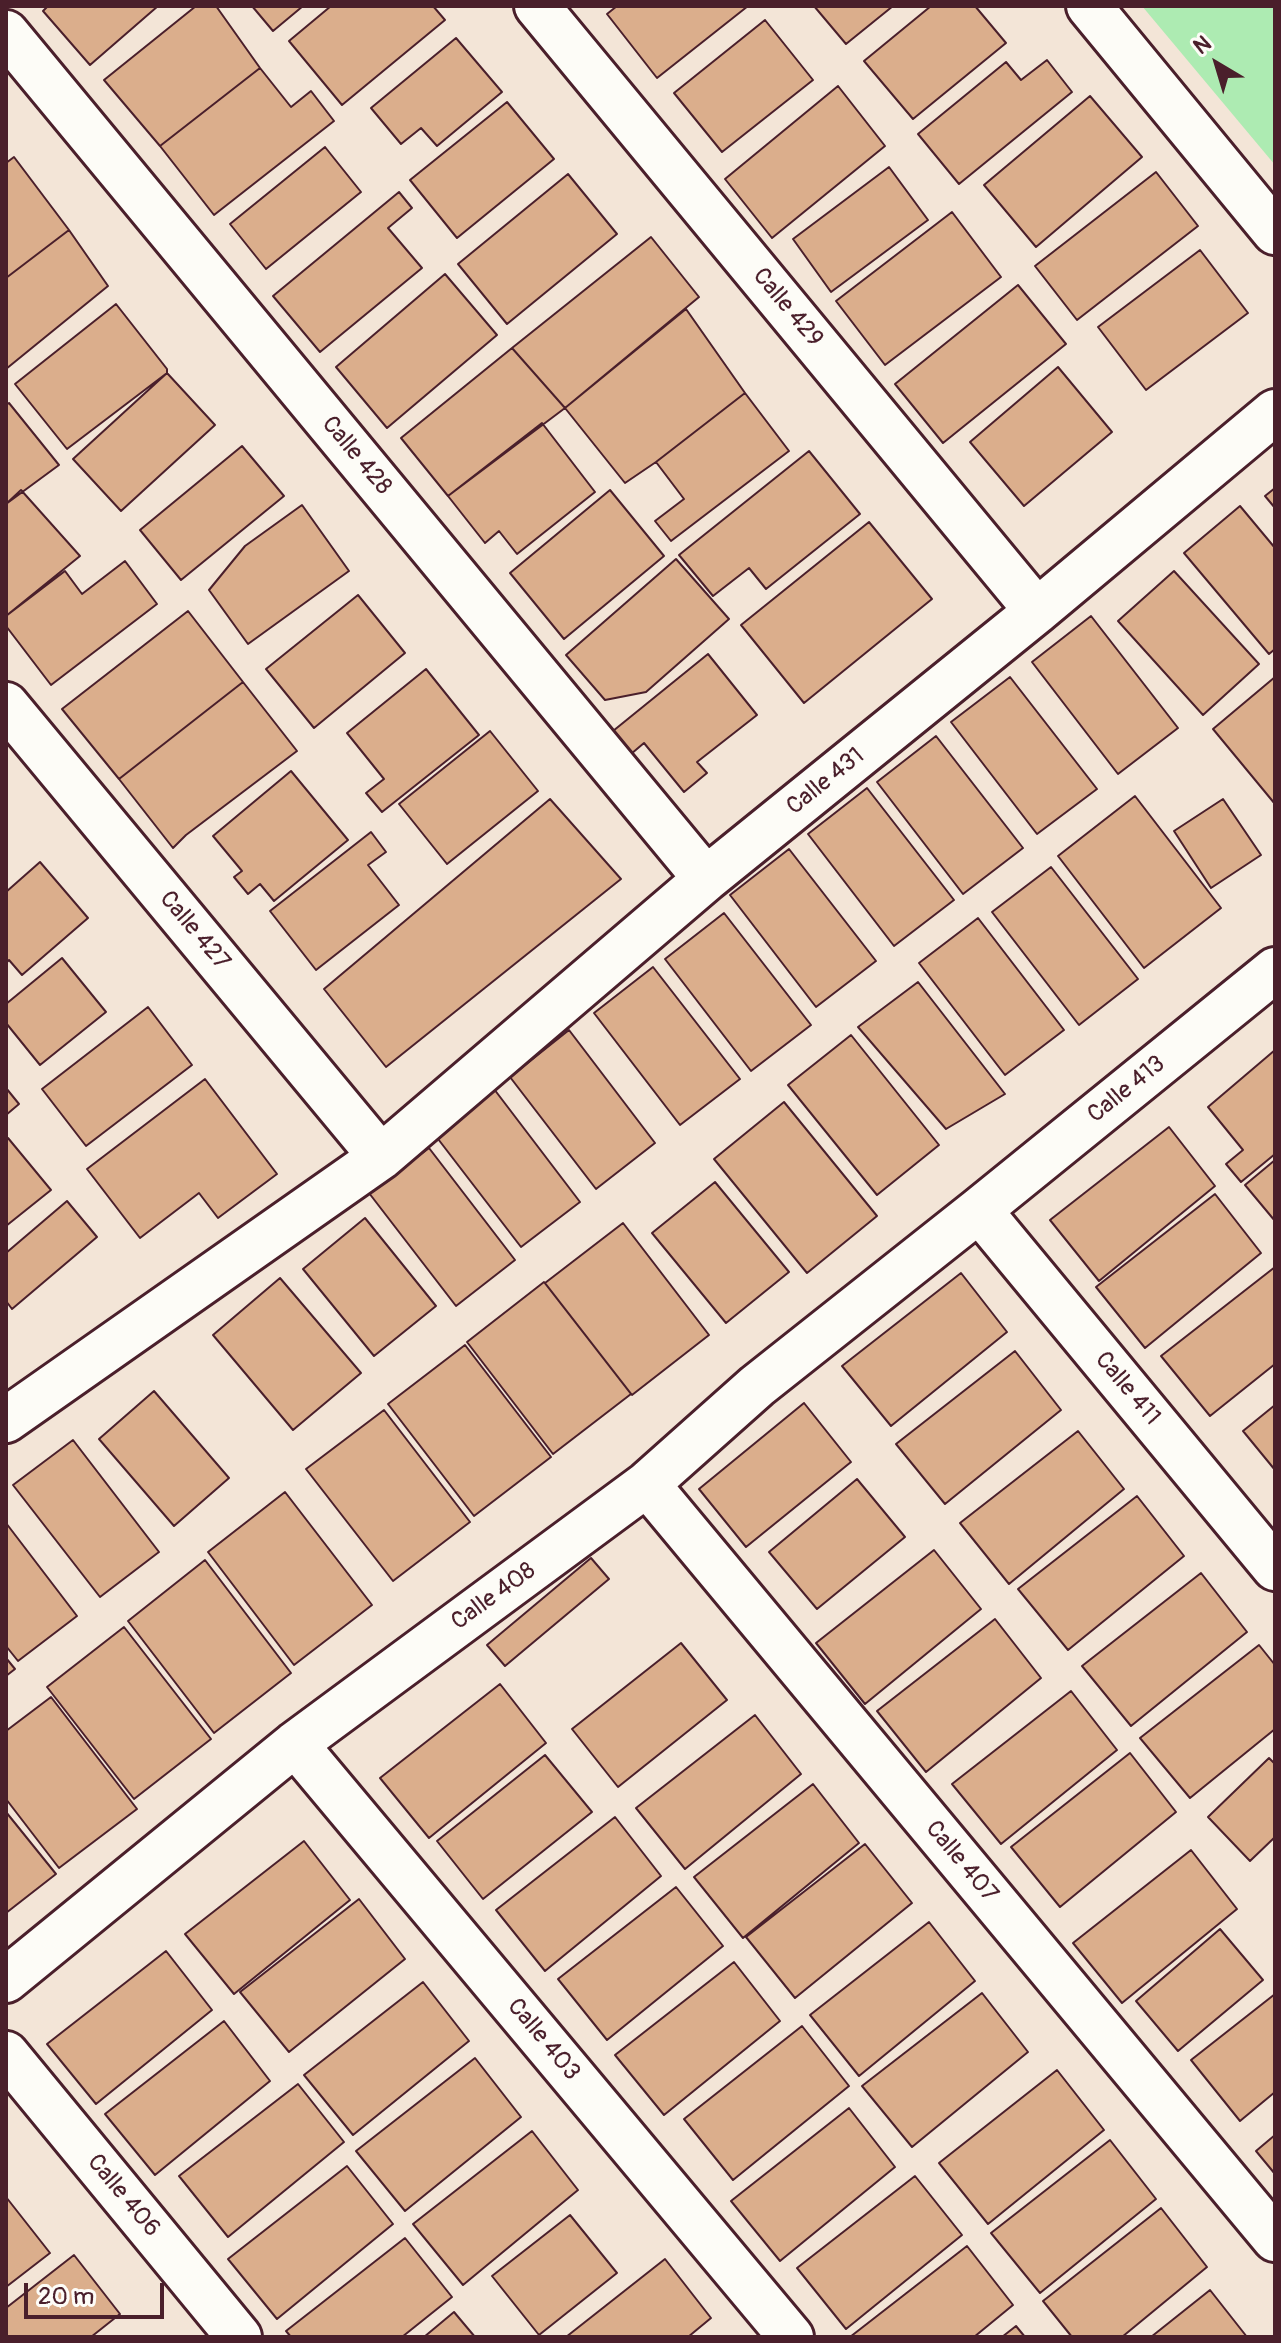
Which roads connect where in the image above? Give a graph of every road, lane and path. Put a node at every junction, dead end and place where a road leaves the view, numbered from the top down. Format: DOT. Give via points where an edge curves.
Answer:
graph roads {
  1 [pos="537,6"];
  2 [pos="1089,6"];
  3 [pos="6,33"];
  4 [pos="1275,232"];
  5 [pos="1275,412"];
  6 [pos="1037,611"];
  7 [pos="6,705"];
  8 [pos="706,879"];
  9 [pos="1275,970"];
  10 [pos="381,1157"];
  11 [pos="979,1210"];
  12 [pos="11,1406"];
  13 [pos="647,1484"];
  14 [pos="1275,1568"];
  15 [pos="295,1744"];
  16 [pos="6,1980"];
  17 [pos="6,2054"];
  18 [pos="1275,2239"];
  19 [pos="239,2337"];
  20 [pos="791,2337"];
  1 -- 6 [label="street, Calle 429"];
  2 -- 4 [label="street"];
  3 -- 8 [label="street, Calle 428"];
  5 -- 6 [label="street, Calle 431"];
  6 -- 8 [label="street, Calle 431"];
  7 -- 10 [label="street, Calle 427"];
  8 -- 10 [label="street, Calle 431"];
  9 -- 11 [label="street, Calle 413"];
  10 -- 12 [label="street, Calle 431"];
  11 -- 13 [label="street, Calle 408" via="757,1386"];
  11 -- 14 [label="street, Calle 411"];
  13 -- 15 [label="street, Calle 408"];
  13 -- 18 [label="street, Calle 407"];
  15 -- 16 [label="street, Calle 408"];
  15 -- 20 [label="street, Calle 403"];
  17 -- 19 [label="street, Calle 406"];
}
